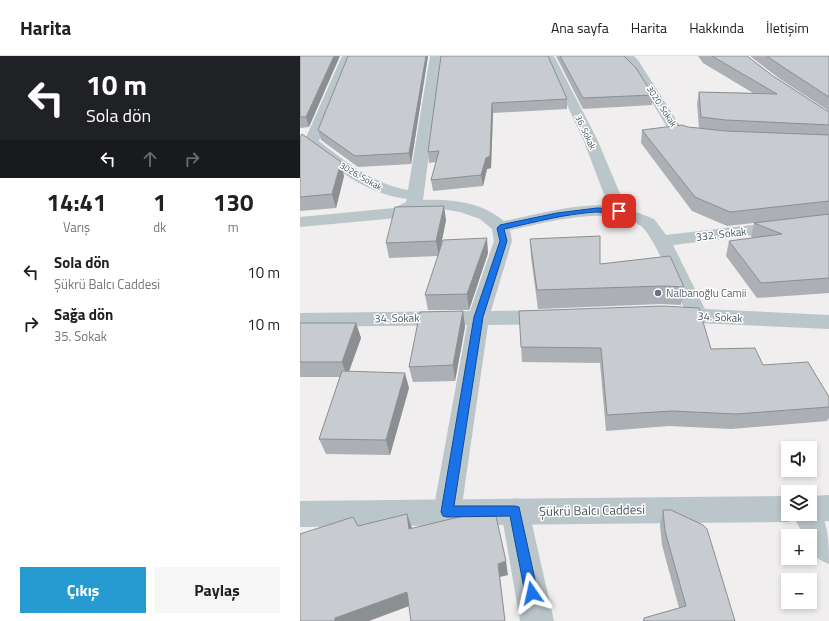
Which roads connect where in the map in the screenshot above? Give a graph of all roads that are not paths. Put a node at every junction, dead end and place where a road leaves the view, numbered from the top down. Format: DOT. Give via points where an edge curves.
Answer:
graph roads {
  1 [pos="347,56"];
  2 [pos="436,56"];
  3 [pos="549,56"];
  4 [pos="628,56"];
  5 [pos="716,137"];
  6 [pos="305,142"];
  7 [pos="415,200"];
  8 [pos="619,211"];
  9 [pos="829,221"];
  10 [pos="300,222"];
  11 [pos="500,228"];
  12 [pos="661,241"];
  13 [pos="654,314"];
  14 [pos="698,316"];
  15 [pos="478,317"];
  16 [pos="570,317"];
  17 [pos="300,320"];
  18 [pos="829,322"];
  19 [pos="829,508"];
  20 [pos="781,509"];
  21 [pos="817,509"];
  22 [pos="515,511"];
  23 [pos="447,512"];
  24 [pos="300,514"];
  25 [pos="810,521"];
  26 [pos="829,550"];
  27 [pos="537,621"];
  1 -- 6 [label="street, 3026. Sokak"];
  2 -- 7 [label="street"];
  3 -- 8 [label="street, 36. Sokak" via="590,139"];
  4 -- 5 [label="street, 3020. Sokak" via="675,129 686,134"];
  6 -- 7 [label="street, 3026. Sokak" via="363,179"];
  7 -- 10 [label="street" via="397,213"];
  7 -- 11 [label="street" via="463,207 486,215"];
  8 -- 11 [label="street" via="597,210 557,215"];
  8 -- 12 [label="street" via="648,223"];
  9 -- 12 [label="street, 332. Sokak"];
  11 -- 15 [label="street" via="504,241"];
  12 -- 14 [label="street"];
  13 -- 14 [label="street, 34. Sokak"];
  14 -- 18 [label="street, 34. Sokak"];
  15 -- 16 [label="street, 34. Sokak"];
  15 -- 17 [label="street, 34. Sokak"];
  15 -- 23 [label="street"];
  19 -- 21 [label="street"];
  20 -- 22 [label="street, Şükrü Balcı Caddesi"];
  22 -- 23 [label="street, Şükrü Balcı Caddesi"];
  22 -- 27 [label="street"];
  23 -- 24 [label="street, Şükrü Balcı Caddesi"];
  25 -- 26 [label="street"];
}
